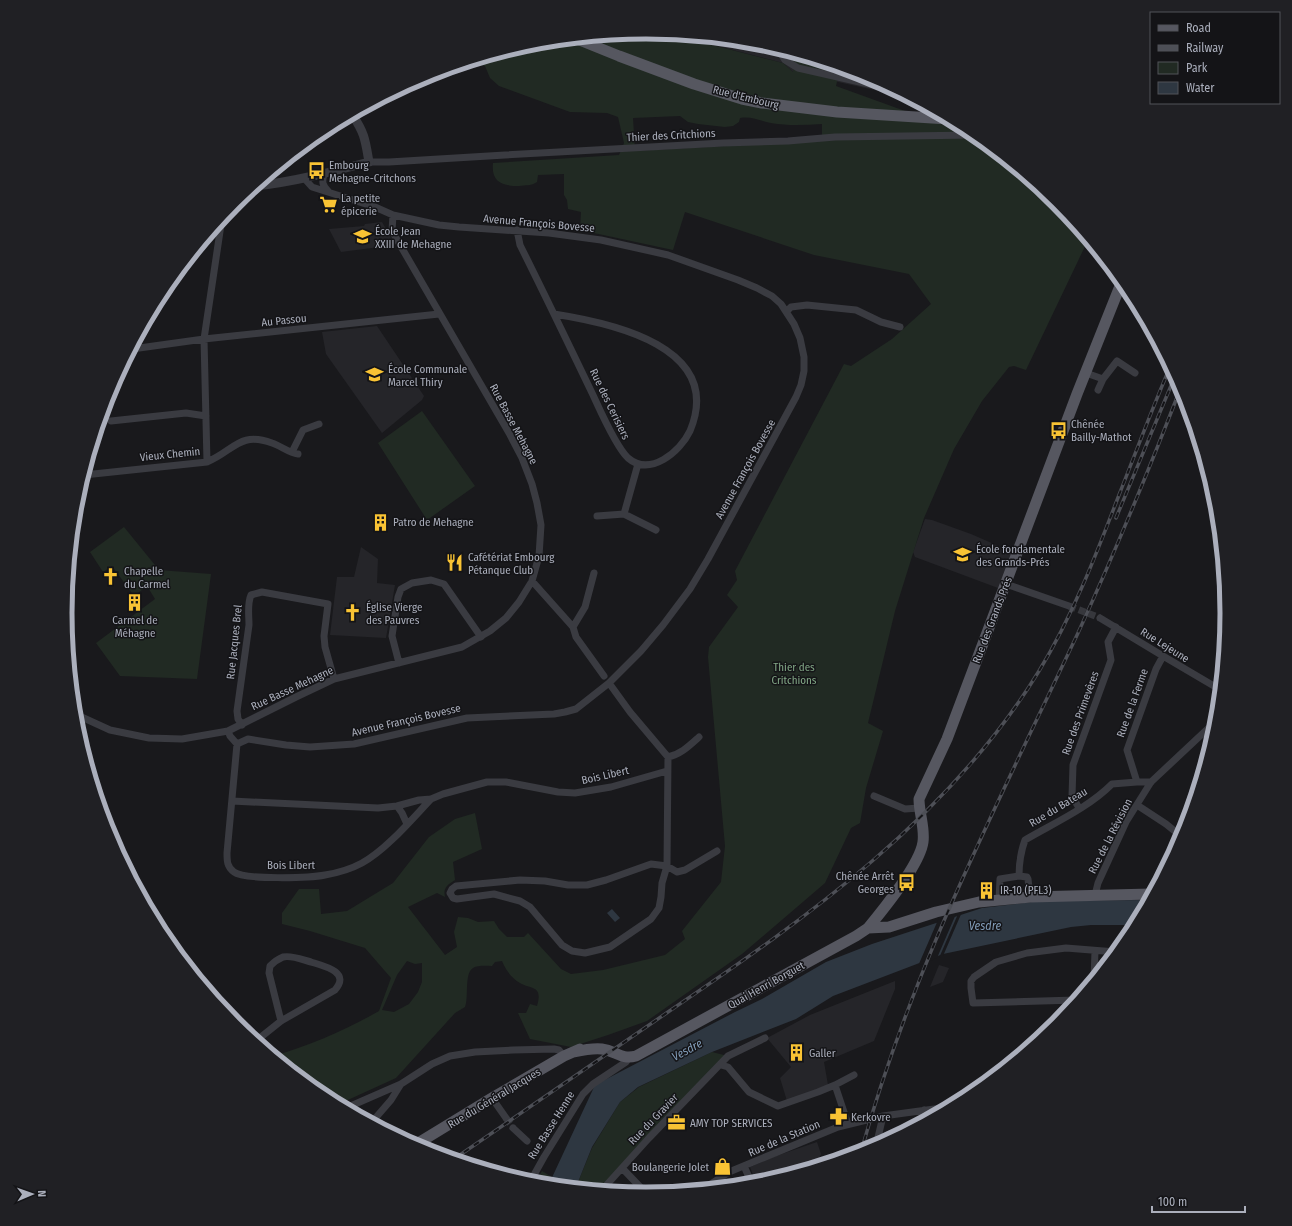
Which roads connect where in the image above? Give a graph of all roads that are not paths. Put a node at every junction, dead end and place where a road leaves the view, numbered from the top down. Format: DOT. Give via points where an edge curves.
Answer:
graph roads {
  1 [pos="585,42"];
  2 [pos="782,56"];
  3 [pos="868,84"];
  4 [pos="355,118"];
  5 [pos="937,118"];
  6 [pos="964,135"];
  7 [pos="369,162"];
  8 [pos="324,174"];
  9 [pos="304,178"];
  10 [pos="264,185"];
  11 [pos="328,192"];
  12 [pos="393,215"];
  13 [pos="221,228"];
  14 [pos="517,230"];
  15 [pos="1119,289"];
  16 [pos="787,311"];
  17 [pos="439,314"];
  18 [pos="554,314"];
  19 [pos="900,327"];
  20 [pos="204,339"];
  21 [pos="137,348"];
  22 [pos="1086,373"];
  23 [pos="1135,373"];
  24 [pos="1103,379"];
  25 [pos="1098,390"];
  26 [pos="206,416"];
  27 [pos="111,421"];
  28 [pos="319,424"];
  29 [pos="207,462"];
  30 [pos="638,464"];
  31 [pos="89,474"];
  32 [pos="624,514"];
  33 [pos="597,516"];
  34 [pos="656,530"];
  35 [pos="594,573"];
  36 [pos="532,581"];
  37 [pos="1006,584"];
  38 [pos="1069,606"];
  39 [pos="1100,618"];
  40 [pos="573,627"];
  41 [pos="1116,627"];
  42 [pos="481,637"];
  43 [pos="1163,656"];
  44 [pos="399,663"];
  45 [pos="604,676"];
  46 [pos="334,679"];
  47 [pos="609,683"];
  48 [pos="1215,686"];
  49 [pos="82,717"];
  50 [pos="242,725"];
  51 [pos="1208,728"];
  52 [pos="228,731"];
  53 [pos="699,737"];
  54 [pos="237,744"];
  55 [pos="668,757"];
  56 [pos="667,771"];
  57 [pos="1137,782"];
  58 [pos="1151,782"];
  59 [pos="874,796"];
  60 [pos="431,799"];
  61 [pos="232,801"];
  62 [pos="1137,804"];
  63 [pos="396,806"];
  64 [pos="919,808"];
  65 [pos="1080,808"];
  66 [pos="407,824"];
  67 [pos="1176,832"];
  68 [pos="717,851"];
  69 [pos="667,866"];
  70 [pos="1019,876"];
  71 [pos="1146,894"];
  72 [pos="1095,895"];
  73 [pos="1030,897"];
  74 [pos="999,900"];
  75 [pos="879,915"];
  76 [pos="888,927"];
  77 [pos="868,928"];
  78 [pos="1096,951"];
  79 [pos="1109,952"];
  80 [pos="1095,970"];
  81 [pos="1069,1000"];
  82 [pos="281,1021"];
  83 [pos="260,1038"];
  84 [pos="765,1038"];
  85 [pos="644,1051"];
  86 [pos="569,1054"];
  87 [pos="630,1055"];
  88 [pos="721,1066"];
  89 [pos="854,1075"];
  90 [pos="401,1084"];
  91 [pos="835,1085"];
  92 [pos="492,1098"];
  93 [pos="352,1105"];
  94 [pos="935,1109"];
  95 [pos="924,1110"];
  96 [pos="926,1114"];
  97 [pos="883,1116"];
  98 [pos="506,1118"];
  99 [pos="375,1119"];
  100 [pos="848,1124"];
  101 [pos="513,1128"];
  102 [pos="878,1138"];
  103 [pos="422,1141"];
  104 [pos="527,1141"];
  105 [pos="744,1166"];
  106 [pos="622,1168"];
  107 [pos="533,1176"];
  108 [pos="749,1177"];
  109 [pos="713,1183"];
  110 [pos="606,1186"];
  111 [pos="640,1187"];
  1 -- 5 [label="main road, Rue d'Embourg" via="694,84 742,99 837,112"];
  2 -- 3 [label="street" via="798,68"];
  4 -- 7 [label="street" via="366,139"];
  6 -- 7 [label="street, Thier des Critchions" via="835,137"];
  7 -- 8 [label="street"];
  8 -- 9 [label="street"];
  8 -- 11 [label="street" via="322,180"];
  9 -- 10 [label="street"];
  9 -- 11 [label="street, Avenue François Bovesse" via="312,187"];
  11 -- 12 [label="street, Avenue François Bovesse"];
  12 -- 14 [label="street, Avenue François Bovesse" via="439,225"];
  12 -- 17 [label="street, Rue Basse Mehagne" via="392,231"];
  13 -- 20 [label="street"];
  14 -- 16 [label="street, Avenue François Bovesse" via="601,240 668,255 757,288 772,296"];
  14 -- 18 [label="street, Rue des Cerisiers" via="520,245"];
  15 -- 22 [label="main road, Rue des Grands Prés"];
  16 -- 19 [label="street" via="791,307 807,305 856,310 881,322"];
  16 -- 47 [label="street, Avenue François Bovesse" via="800,338 804,356 802,378 796,397 690,589 641,651"];
  17 -- 20 [label="street, Au Passou"];
  17 -- 36 [label="street, Rue Basse Mehagne" via="509,432 532,484 541,525 539,556"];
  18 -- 30 [label="street, Rue des Cerisiers" via="622,452"];
  18 -- 30 [label="street" via="609,326 658,344 684,366 693,382 696,407 687,437 676,451 658,463"];
  20 -- 21 [label="street, Au Passou"];
  20 -- 26 [label="street"];
  22 -- 24 [label="street"];
  22 -- 37 [label="main road, Rue des Grands Prés"];
  23 -- 24 [label="street" via="1117,361"];
  24 -- 25 [label="street"];
  26 -- 27 [label="street" via="186,413"];
  26 -- 29 [label="street"];
  28 -- 29 [label="street, Vieux Chemin" via="303,430 295,453 273,443 249,439"];
  29 -- 31 [label="street, Vieux Chemin"];
  30 -- 32 [label="street"];
  32 -- 33 [label="street"];
  32 -- 34 [label="street"];
  35 -- 40 [label="street" via="585,607"];
  36 -- 40 [label="street"];
  36 -- 42 [label="street, Rue Basse Mehagne" via="506,618"];
  37 -- 38 [label="street"];
  37 -- 64 [label="main road, Rue des Grands Prés" via="947,739 919,799"];
  39 -- 41 [label="street, Rue Lejeune"];
  40 -- 45 [label="street" via="576,637"];
  41 -- 43 [label="street, Rue Lejeune"];
  41 -- 65 [label="street, Rue des Primevères" via="1108,642 1111,660 1073,765 1072,796"];
  42 -- 44 [label="street, Rue Basse Mehagne" via="462,647"];
  42 -- 44 [label="street" via="444,584 431,580 412,583 401,589 398,597 392,636"];
  43 -- 48 [label="street, Rue Lejeune"];
  43 -- 57 [label="street, Rue de la Ferme" via="1127,750"];
  44 -- 46 [label="street, Rue Basse Mehagne"];
  46 -- 50 [label="street, Rue Basse Mehagne"];
  46 -- 50 [label="street, Rue Jacques Brel" via="324,647 328,604 262,592 251,595 237,711"];
  47 -- 54 [label="street, Avenue François Bovesse" via="576,709 565,712 466,718 354,744 310,747 248,739"];
  47 -- 55 [label="street"];
  49 -- 52 [label="street, Rue Basse Mehagne" via="110,730 149,738 182,739"];
  50 -- 52 [label="street, Rue Basse Mehagne"];
  51 -- 58 [label="street, Rue de la Révision"];
  52 -- 54 [label="street"];
  53 -- 55 [label="street" via="686,749"];
  54 -- 61 [label="street, Bois Libert"];
  55 -- 56 [label="street"];
  56 -- 60 [label="street, Bois Libert" via="611,787 581,792 558,792 506,782 488,782"];
  56 -- 69 [label="street"];
  57 -- 58 [label="street"];
  57 -- 65 [label="street, Rue du Bateau" via="1112,784"];
  58 -- 62 [label="street, Rue de la Révision"];
  59 -- 64 [label="street" via="906,809"];
  60 -- 63 [label="street, Bois Libert"];
  60 -- 66 [label="street, Bois Libert"];
  61 -- 63 [label="street, Bois Libert" via="378,808"];
  61 -- 66 [label="street, Bois Libert" via="227,864 235,873 248,876 303,878 345,870 375,854"];
  62 -- 67 [label="street"];
  62 -- 72 [label="street, Rue de la Révision" via="1126,822"];
  63 -- 66 [label="street"];
  64 -- 75 [label="main road, Rue des Grands Prés" via="923,842 919,853 901,885"];
  65 -- 70 [label="street, Rue du Bateau" via="1025,840"];
  68 -- 69 [label="street" via="685,870 677,872"];
  69 -- 69 [label="street" via="659,908 651,919 610,947 585,953 572,951 562,945 530,908 520,901 494,894 457,899 450,893 456,886 520,880 587,884 651,864"];
  70 -- 73 [label="street" via="1027,877"];
  70 -- 74 [label="street" via="1000,879"];
  71 -- 72 [label="main road, Quai Henri Borguet"];
  72 -- 73 [label="main road, Quai Henri Borguet"];
  73 -- 74 [label="main road, Quai Henri Borguet"];
  74 -- 76 [label="main road, Quai Henri Borguet" via="971,903"];
  75 -- 76 [label="main road"];
  75 -- 77 [label="main road, Rue des Grands Prés"];
  76 -- 77 [label="main road, Quai Henri Borguet"];
  77 -- 85 [label="main road, Quai Henri Borguet"];
  78 -- 79 [label="street"];
  78 -- 80 [label="street"];
  78 -- 81 [label="street" via="1066,948 1027,953 996,962 972,981 973,1004"];
  82 -- 82 [label="street" via="335,990 339,986 338,973 331,968 290,956 283,957 270,966 269,972"];
  82 -- 83 [label="street"];
  84 -- 88 [label="street, Rue du Gravier" via="728,1056"];
  85 -- 87 [label="main road, Rue du Général Jacques"];
  86 -- 87 [label="main road, Rue du Général Jacques" via="588,1046 603,1045"];
  86 -- 90 [label="street" via="554,1049 450,1056"];
  86 -- 92 [label="main road, Rue du Général Jacques"];
  87 -- 107 [label="street, Rue Basse Henne" via="626,1062 593,1084 583,1094"];
  88 -- 91 [label="street" via="728,1067 749,1092 778,1106"];
  88 -- 106 [label="street, Rue du Gravier"];
  89 -- 91 [label="street"];
  90 -- 93 [label="street"];
  90 -- 99 [label="street"];
  91 -- 100 [label="street"];
  92 -- 98 [label="street"];
  92 -- 103 [label="main road, Rue du Général Jacques"];
  94 -- 95 [label="street, Rue de la Station"];
  95 -- 96 [label="street"];
  95 -- 97 [label="street, Rue de la Station"];
  97 -- 100 [label="street, Rue de la Station"];
  97 -- 102 [label="street"];
  100 -- 105 [label="street, Rue de la Station"];
  101 -- 104 [label="street, Rue Basse Henne"];
  105 -- 108 [label="street"];
  105 -- 109 [label="street, Rue de la Station"];
  106 -- 110 [label="street, Rue du Gravier"];
  106 -- 111 [label="street"];
}
